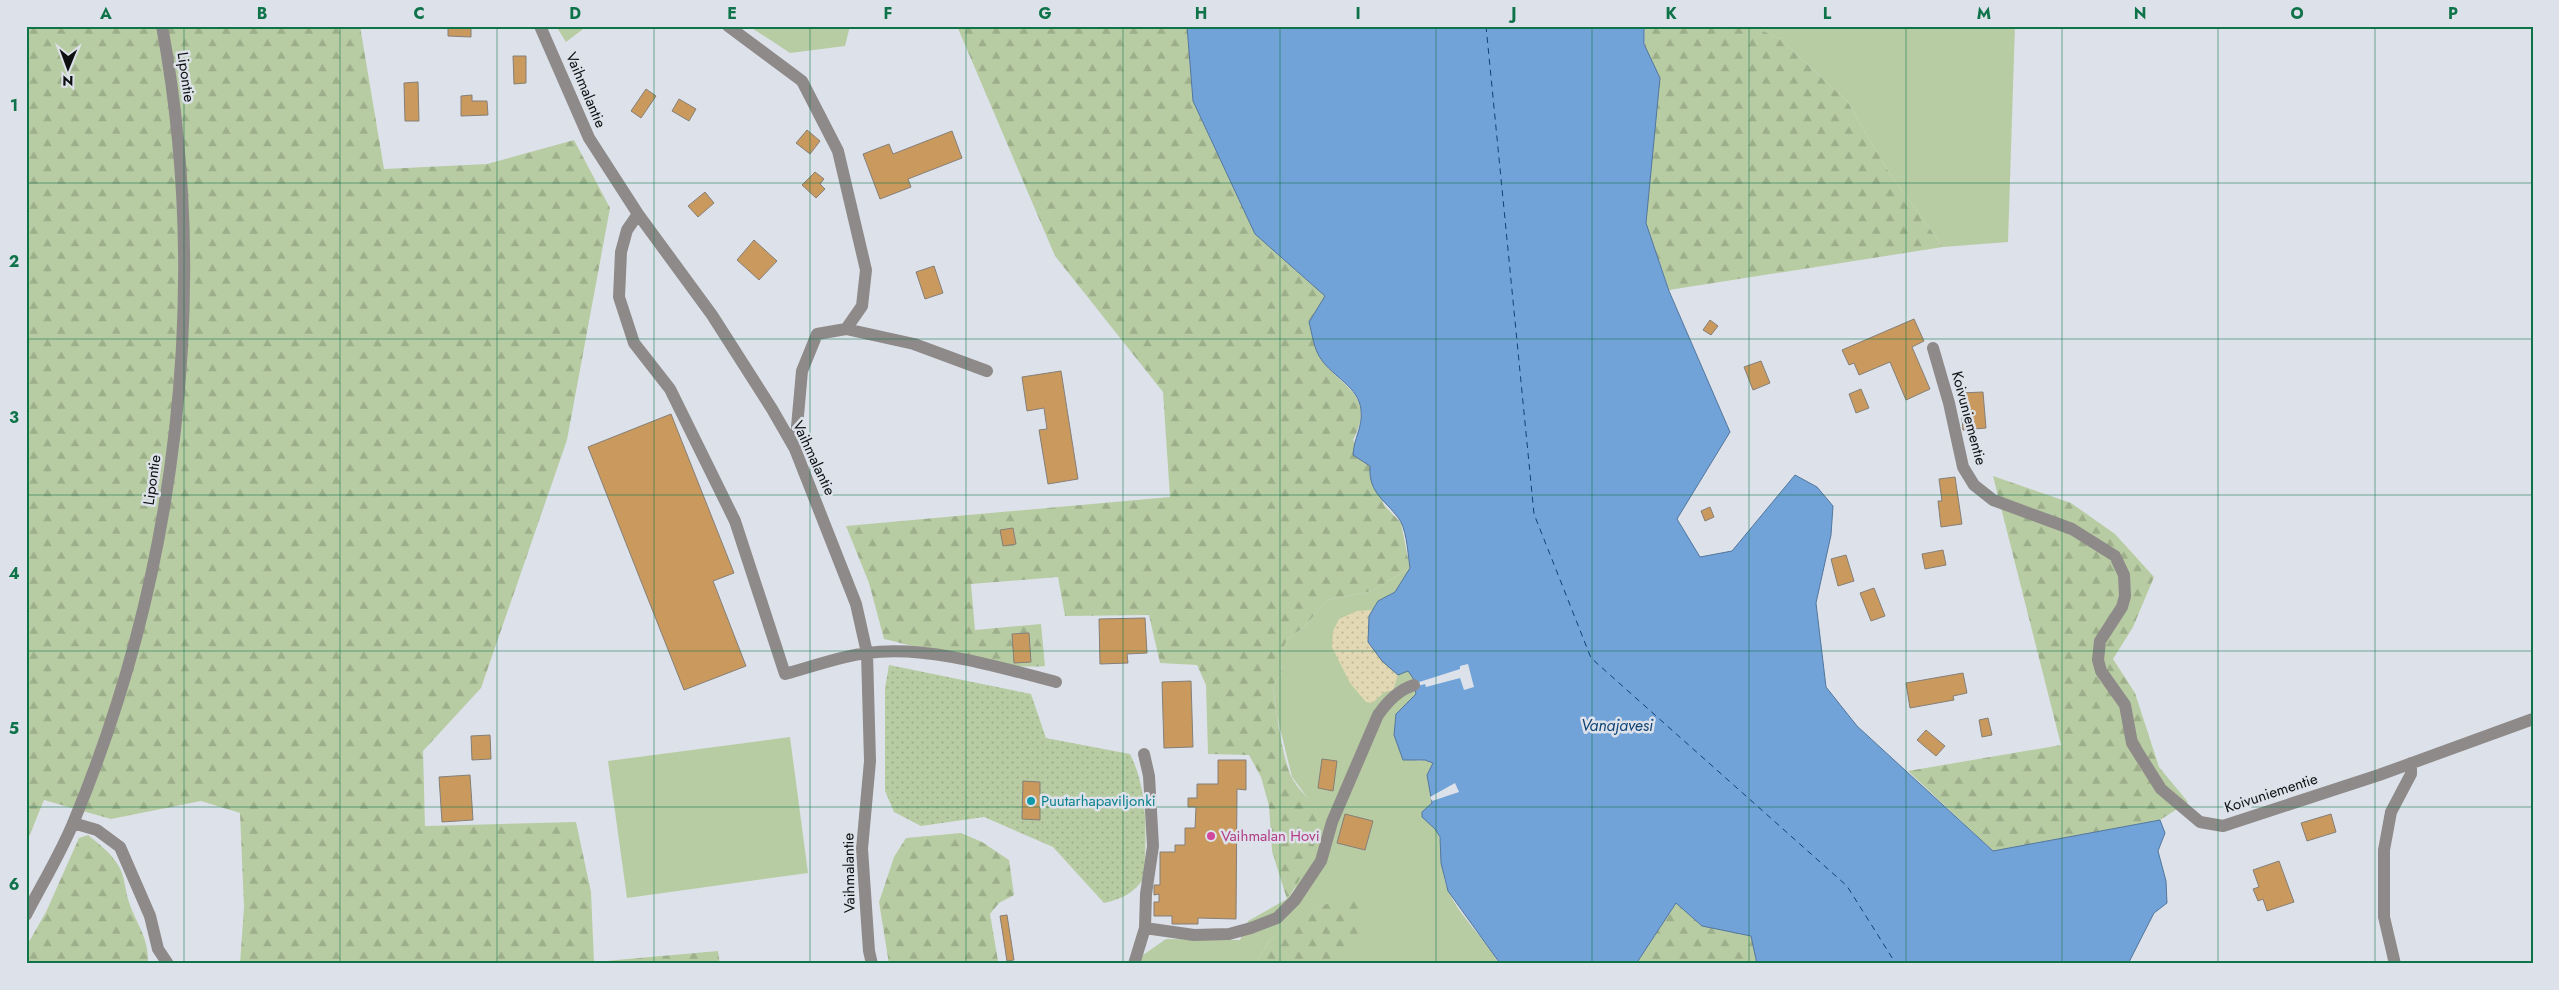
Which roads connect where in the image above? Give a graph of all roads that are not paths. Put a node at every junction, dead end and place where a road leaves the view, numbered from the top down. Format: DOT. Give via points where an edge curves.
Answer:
graph roads {
  1 [pos="162,26"];
  2 [pos="540,26"];
  3 [pos="728,26"];
  4 [pos="638,214"];
  5 [pos="846,329"];
  6 [pos="1933,348"];
  7 [pos="986,371"];
  8 [pos="795,449"];
  9 [pos="867,653"];
  10 [pos="1056,682"];
  11 [pos="1414,685"];
  12 [pos="2533,720"];
  13 [pos="1144,754"];
  14 [pos="2411,763"];
  15 [pos="73,823"];
  16 [pos="26,915"];
  17 [pos="1145,928"];
  18 [pos="168,964"];
  19 [pos="872,964"];
  20 [pos="1134,964"];
  21 [pos="2395,964"];
  1 -- 15 [label="street, Lipontie" via="179,144 183,218 184,291 170,471 161,529 135,637 106,734"];
  2 -- 4 [label="street, Vaihmalantie" via="588,138"];
  3 -- 5 [label="street" via="802,81 838,151 866,270 862,306"];
  4 -- 8 [label="street, Vaihmalantie" via="712,315"];
  4 -- 9 [label="street" via="627,230 621,252 619,297 634,343 680,406 735,521 785,674"];
  5 -- 7 [label="street" via="914,344"];
  5 -- 8 [label="street" via="817,334 802,371"];
  6 -- 14 [label="street, Koivuniementie" via="1963,466 1974,485 1993,500 2072,529 2115,556 2124,575 2125,596 2122,607 2100,641 2098,660 2101,670 2125,705 2132,743 2161,789 2200,822 2223,826"];
  8 -- 9 [label="street, Vaihmalantie" via="856,604"];
  9 -- 10 [label="street" via="925,654"];
  9 -- 19 [label="street, Vaihmalantie" via="870,761 862,850 868,951"];
  11 -- 17 [label="street" via="1406,687 1388,702 1378,715 1332,822 1321,861 1295,900 1277,918 1229,934 1194,935"];
  12 -- 14 [label="street, Koivuniementie"];
  13 -- 17 [label="street" via="1150,776 1153,814"];
  14 -- 21 [label="street" via="2411,774 2391,812 2385,841 2384,917"];
  15 -- 16 [label="street, Lipontie"];
  15 -- 18 [label="street" via="97,830 120,848 150,916 158,949"];
  17 -- 20 [label="street"];
}
